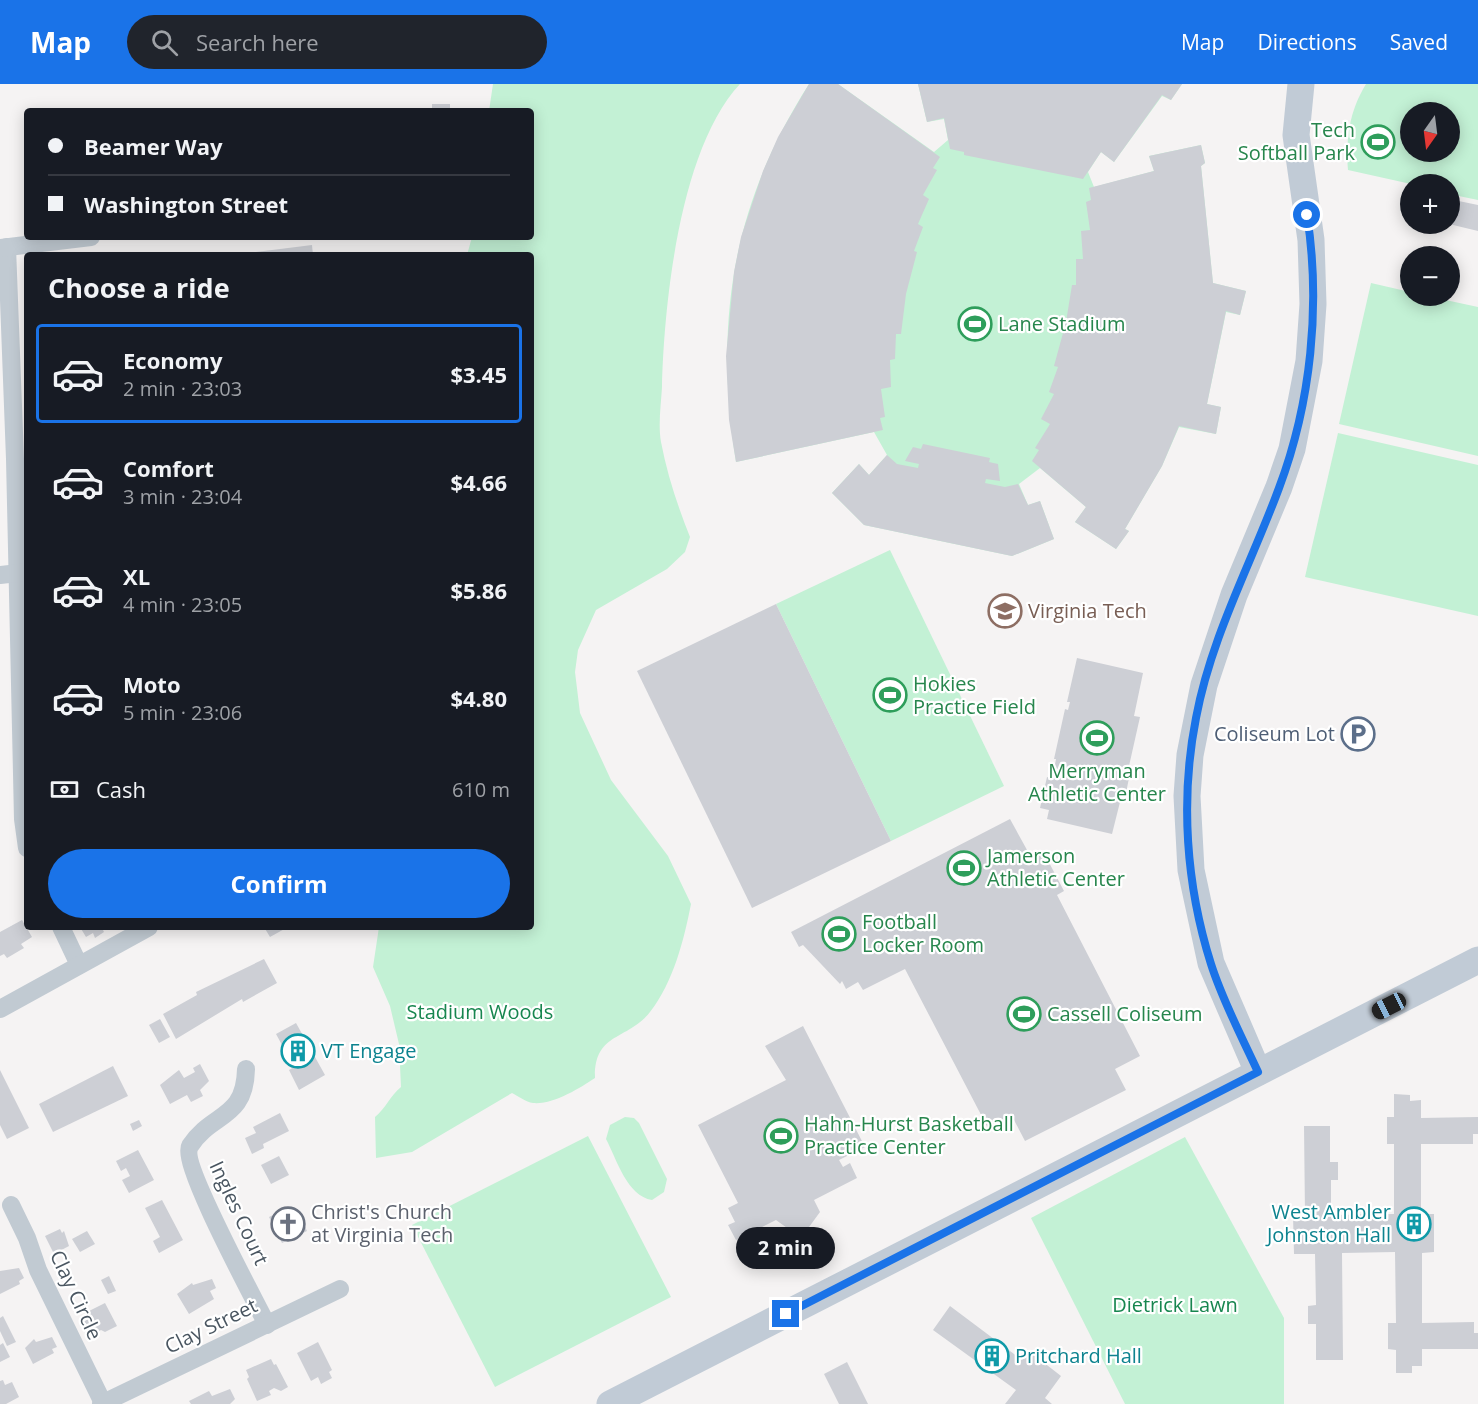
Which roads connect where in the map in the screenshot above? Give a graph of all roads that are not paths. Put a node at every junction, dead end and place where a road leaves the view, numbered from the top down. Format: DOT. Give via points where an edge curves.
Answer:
graph roads {
  1 [pos="1301,84"];
  2 [pos="67,240"];
  3 [pos="4,248"];
  4 [pos="15,573"];
  5 [pos="24,826"];
  6 [pos="62,930"];
  7 [pos="143,930"];
  8 [pos="1478,960"];
  9 [pos="79,965"];
  10 [pos="0,1009"];
  11 [pos="246,1069"];
  12 [pos="1258,1072"];
  13 [pos="11,1205"];
  14 [pos="340,1289"];
  15 [pos="267,1325"];
  16 [pos="102,1404"];
  17 [pos="610,1404"];
  1 -- 12 [label="main road" via="1296,135 1311,240 1313,304 1309,361 1282,478 1216,644 1204,685 1190,755 1187,796 1192,881 1211,963"];
  2 -- 3 [label="street"];
  3 -- 4 [label="street"];
  4 -- 5 [label="street"];
  6 -- 9 [label="street"];
  7 -- 9 [label="street"];
  8 -- 12 [label="main road"];
  9 -- 10 [label="street"];
  11 -- 15 [label="street, Ingles Court" via="243,1095 232,1110 192,1144 188,1156 202,1197"];
  12 -- 17 [label="main road"];
  13 -- 16 [label="street, Clay Circle"];
  14 -- 15 [label="street, Clay Street"];
  15 -- 16 [label="street, Clay Street"];
}
